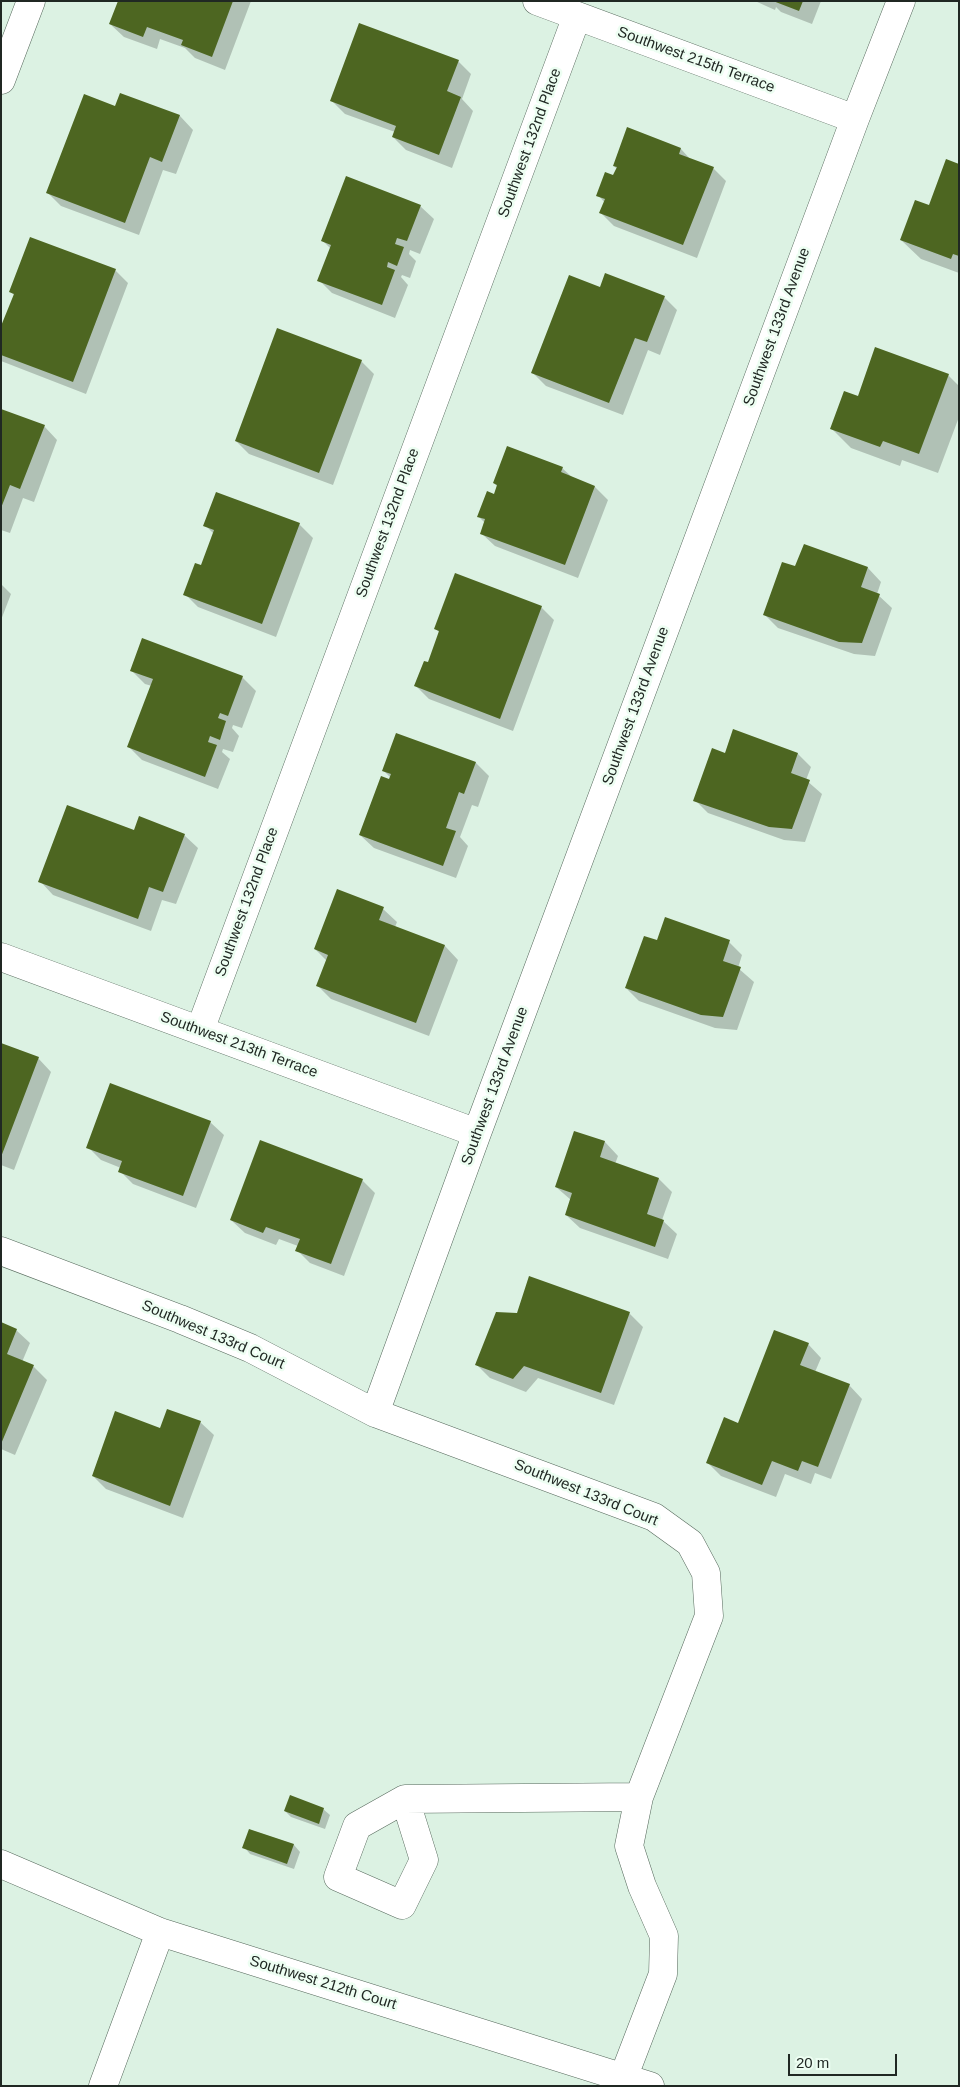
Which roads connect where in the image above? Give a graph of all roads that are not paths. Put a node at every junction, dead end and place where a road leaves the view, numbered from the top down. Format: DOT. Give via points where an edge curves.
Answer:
graph roads {
  1 [pos="31,1"];
  2 [pos="537,1"];
  3 [pos="902,1"];
  4 [pos="577,16"];
  5 [pos="1,80"];
  6 [pos="855,119"];
  7 [pos="1,956"];
  8 [pos="200,1030"];
  9 [pos="477,1134"];
  10 [pos="1,1251"];
  11 [pos="375,1413"];
  12 [pos="639,1797"];
  13 [pos="405,1799"];
  14 [pos="1,1864"];
  15 [pos="160,1932"];
  16 [pos="622,2081"];
  17 [pos="104,2086"];
  18 [pos="650,2086"];
  1 -- 5 [label="street"];
  2 -- 4 [label="street, Southwest 215th Terrace"];
  3 -- 6 [label="street, Southwest 133rd Avenue"];
  4 -- 6 [label="street, Southwest 215th Terrace"];
  4 -- 8 [label="street, Southwest 132nd Place"];
  6 -- 9 [label="street, Southwest 133rd Avenue"];
  7 -- 8 [label="street, Southwest 213th Terrace"];
  8 -- 9 [label="street, Southwest 213th Terrace"];
  9 -- 11 [label="street, Southwest 133rd Avenue"];
  10 -- 11 [label="street, Southwest 133rd Court" via="180,1318 250,1348"];
  11 -- 12 [label="street, Southwest 133rd Court" via="654,1516 690,1543 706,1573 709,1616"];
  12 -- 13 [label="street"];
  12 -- 16 [label="street, Southwest 133rd Court" via="629,1846 664,1936 663,1974"];
  14 -- 15 [label="street, Southwest 212th Court"];
  15 -- 16 [label="street, Southwest 212th Court"];
  15 -- 17 [label="street"];
  16 -- 18 [label="street, Southwest 212th Court"];
}
